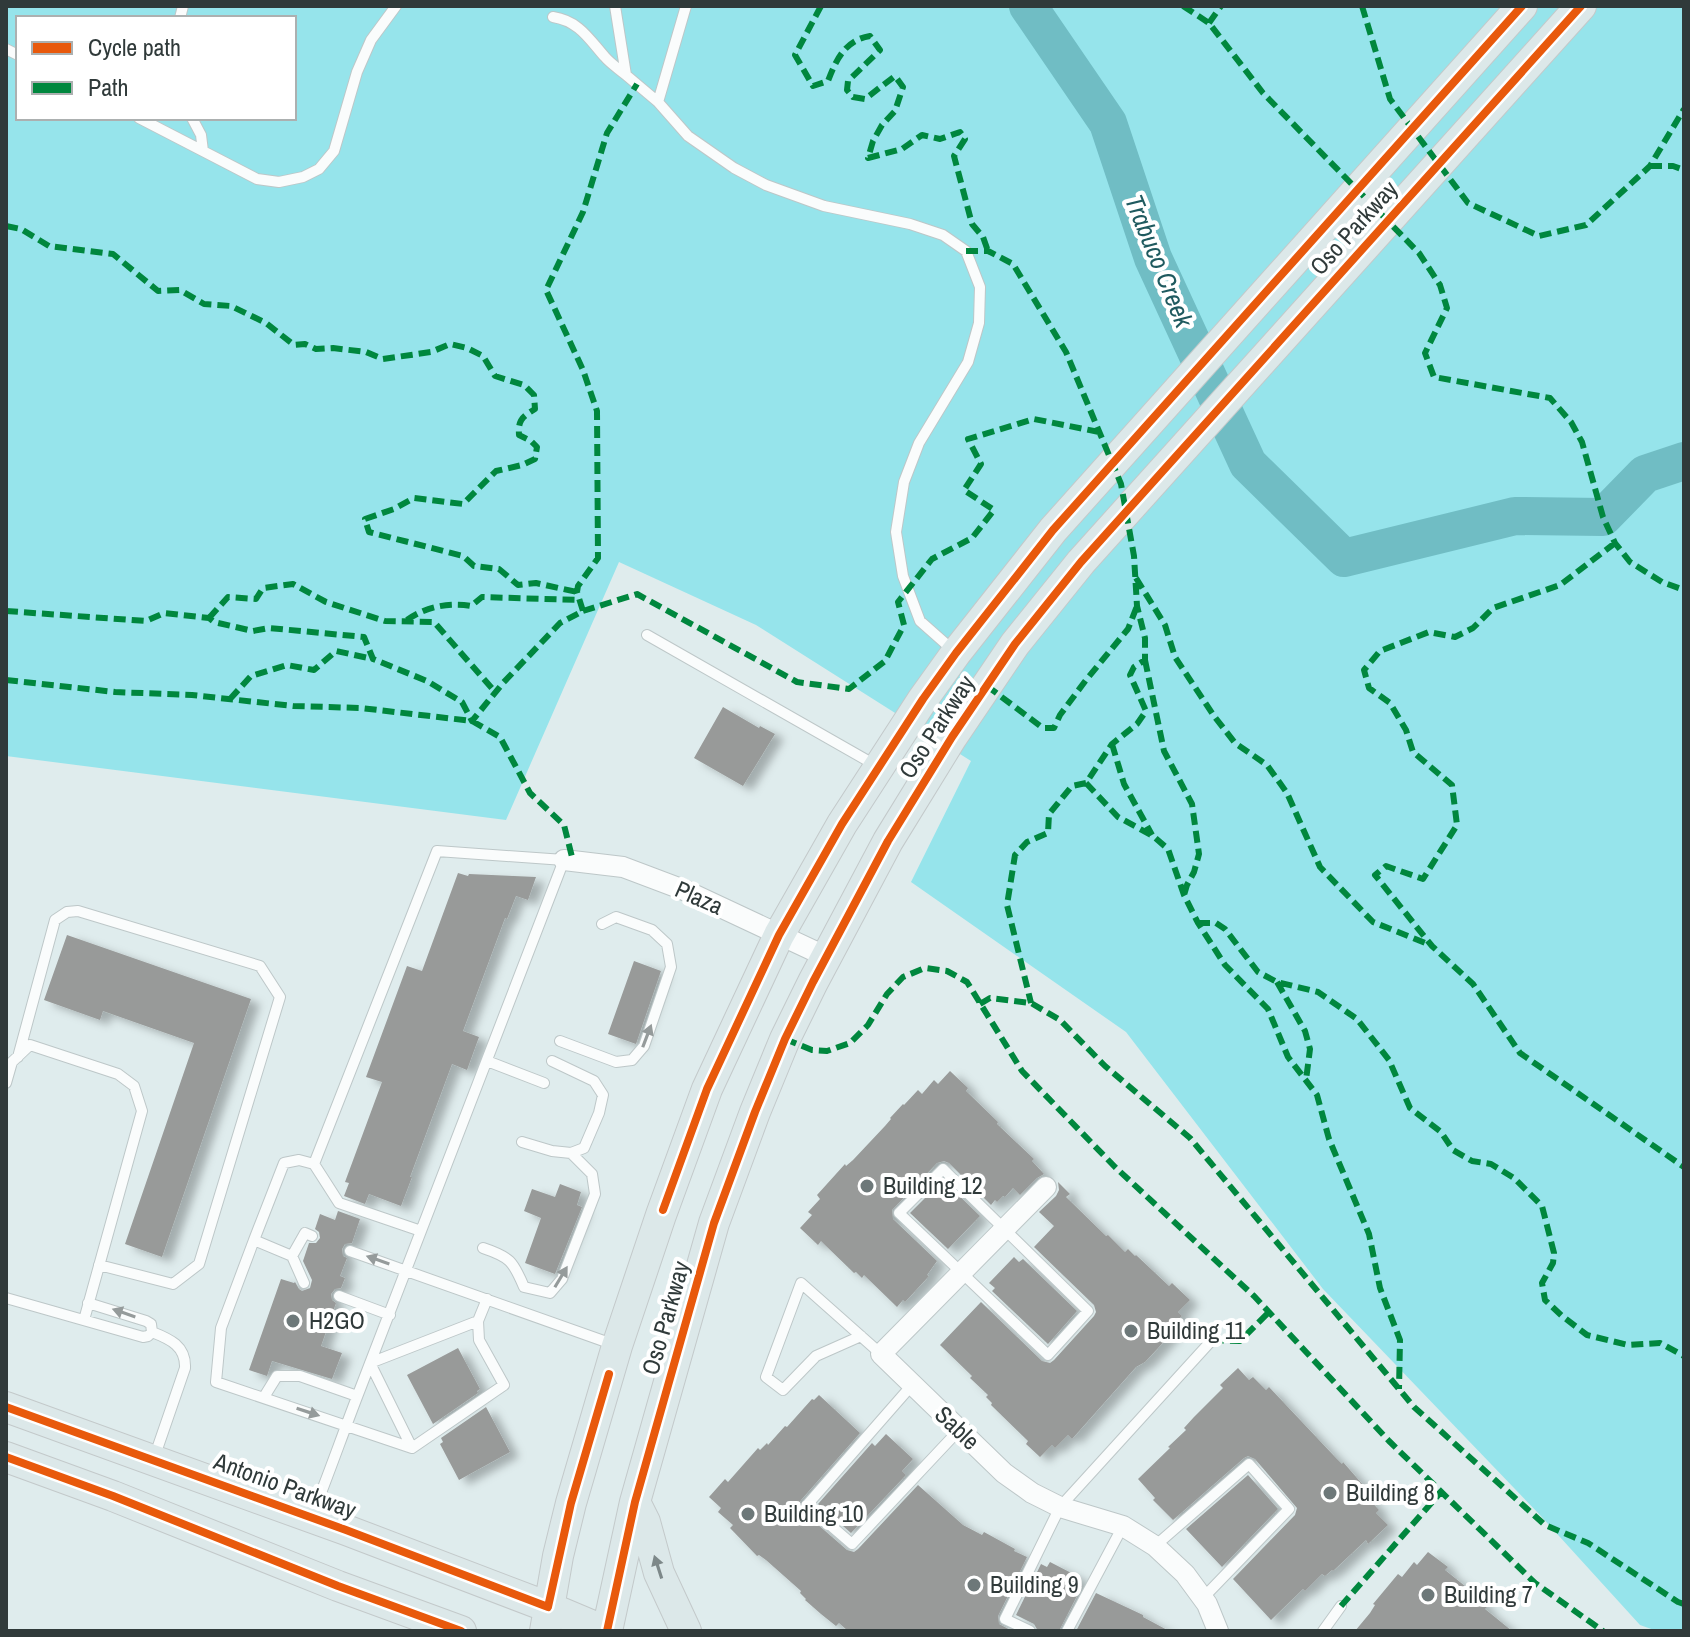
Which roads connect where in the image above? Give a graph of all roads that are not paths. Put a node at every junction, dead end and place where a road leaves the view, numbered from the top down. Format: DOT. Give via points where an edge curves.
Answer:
graph roads {
  1 [pos="396,6"];
  2 [pos="615,6"];
  3 [pos="686,6"];
  4 [pos="1522,6"];
  5 [pos="1581,6"];
  6 [pos="553,17"];
  7 [pos="626,75"];
  8 [pos="658,102"];
  9 [pos="143,120"];
  10 [pos="193,120"];
  11 [pos="203,151"];
  12 [pos="647,635"];
  13 [pos="956,653"];
  14 [pos="879,767"];
  15 [pos="564,860"];
  16 [pos="602,924"];
  17 [pos="779,935"];
  18 [pos="827,957"];
  19 [pos="560,1041"];
  20 [pos="18,1057"];
  21 [pos="487,1061"];
  22 [pos="552,1061"];
  23 [pos="6,1083"];
  24 [pos="544,1083"];
  25 [pos="522,1142"];
  26 [pos="571,1153"];
  27 [pos="314,1164"];
  28 [pos="1046,1187"];
  29 [pos="421,1231"];
  30 [pos="1004,1231"];
  31 [pos="312,1236"];
  32 [pos="254,1240"];
  33 [pos="483,1248"];
  34 [pos="350,1251"];
  35 [pos="292,1256"];
  36 [pos="99,1265"];
  37 [pos="407,1270"];
  38 [pos="961,1274"];
  39 [pos="304,1283"];
  40 [pos="339,1296"];
  41 [pos="6,1298"];
  42 [pos="487,1299"];
  43 [pos="88,1303"];
  44 [pos="390,1315"];
  45 [pos="84,1320"];
  46 [pos="478,1321"];
  47 [pos="152,1332"];
  48 [pos="861,1336"];
  49 [pos="1212,1340"];
  50 [pos="617,1346"];
  51 [pos="881,1354"];
  52 [pos="370,1363"];
  53 [pos="912,1385"];
  54 [pos="357,1396"];
  55 [pos="264,1397"];
  56 [pos="6,1407"];
  57 [pos="347,1425"];
  58 [pos="959,1430"];
  59 [pos="412,1448"];
  60 [pos="6,1457"];
  61 [pos="154,1460"];
  62 [pos="113,1496"];
  63 [pos="635,1502"];
  64 [pos="1060,1507"];
  65 [pos="311,1517"];
  66 [pos="1123,1526"];
  67 [pos="1155,1546"];
  68 [pos="1203,1598"];
  69 [pos="1341,1606"];
  70 [pos="546,1619"];
  71 [pos="461,1631"];
  72 [pos="606,1631"];
  73 [pos="686,1631"];
  74 [pos="1030,1631"];
  75 [pos="1067,1631"];
  76 [pos="1218,1631"];
  77 [pos="1323,1631"];
  1 -- 11 [label="lane" via="371,40 334,151 319,169 279,182 257,179"];
  2 -- 7 [label="lane"];
  3 -- 8 [label="lane"];
  4 -- 13 [label="main road, Oso Parkway" via="1053,530"];
  5 -- 18 [label="main road, Oso Parkway" via="1081,562 1015,644 888,841"];
  6 -- 7 [label="lane" via="579,27"];
  7 -- 8 [label="lane"];
  8 -- 13 [label="lane" via="688,136 766,185 824,206 910,224 943,235 966,251 980,287 979,323 968,362 919,443 904,482 896,532 903,576 920,621"];
  9 -- 11 [label="lane"];
  10 -- 11 [label="lane"];
  12 -- 14 [label="lane"];
  13 -- 14 [label="main road, Oso Parkway"];
  14 -- 17 [label="main road, Oso Parkway"];
  15 -- 17 [label="street, Plaza" via="623,867"];
  15 -- 21 [label="lane"];
  15 -- 27 [label="lane" via="437,851"];
  19 -- 16 [label="lane, one-way" via="616,1062 632,1060 644,1046 671,967 667,944 652,930 616,917"];
  17 -- 18 [label="street, Plaza"];
  17 -- 50 [label="main road, Oso Parkway" via="707,1089"];
  18 -- 63 [label="main road, Oso Parkway" via="785,1039 714,1223"];
  20 -- 23 [label="lane"];
  20 -- 36 [label="lane" via="30,1045 118,1074 134,1086 142,1111"];
  20 -- 36 [label="lane" via="55,920 67,912 260,966 280,997 199,1264 173,1284"];
  21 -- 24 [label="lane"];
  21 -- 29 [label="lane"];
  22 -- 26 [label="lane" via="594,1081 603,1095 584,1148"];
  25 -- 26 [label="lane"];
  33 -- 26 [label="lane, one-way" via="506,1256 524,1287 550,1293 562,1279 595,1194 592,1174"];
  27 -- 29 [label="lane" via="339,1203"];
  27 -- 32 [label="lane" via="284,1163"];
  28 -- 30 [label="street"];
  29 -- 37 [label="lane"];
  30 -- 38 [label="street"];
  30 -- 38 [label="lane" via="943,1169 899,1213"];
  30 -- 38 [label="lane" via="1088,1311 1048,1355"];
  31 -- 35 [label="lane" via="305,1233"];
  32 -- 35 [label="lane"];
  32 -- 55 [label="lane" via="221,1328 216,1382"];
  37 -- 34 [label="lane, one-way"];
  35 -- 39 [label="lane"];
  36 -- 43 [label="lane"];
  37 -- 42 [label="lane"];
  37 -- 44 [label="lane"];
  38 -- 51 [label="street"];
  40 -- 44 [label="lane"];
  41 -- 45 [label="lane"];
  42 -- 46 [label="lane"];
  42 -- 50 [label="lane"];
  43 -- 45 [label="lane"];
  47 -- 43 [label="lane, one-way" via="146,1321"];
  44 -- 52 [label="lane"];
  45 -- 47 [label="lane" via="143,1337"];
  46 -- 52 [label="lane"];
  46 -- 59 [label="lane" via="479,1340 504,1385"];
  47 -- 61 [label="lane" via="176,1342 186,1358"];
  48 -- 48 [label="lane" via="801,1283 766,1377 783,1390 816,1356"];
  48 -- 51 [label="lane"];
  49 -- 64 [label="lane"];
  50 -- 70 [label="main road, Oso Parkway" via="571,1503"];
  51 -- 53 [label="street, Sable"];
  52 -- 54 [label="lane"];
  52 -- 59 [label="lane"];
  53 -- 58 [label="street, Sable"];
  53 -- 58 [label="lane" via="807,1505 852,1544"];
  54 -- 55 [label="lane" via="300,1376 277,1376"];
  54 -- 57 [label="lane"];
  55 -- 57 [label="lane, one-way"];
  56 -- 61 [label="main road, Antonio Parkway"];
  57 -- 59 [label="lane"];
  57 -- 65 [label="lane"];
  58 -- 64 [label="street, Sable" via="1004,1473"];
  60 -- 62 [label="main road"];
  61 -- 62 [label="main road" via="145,1470 124,1470"];
  61 -- 65 [label="main road, Antonio Parkway"];
  62 -- 71 [label="main road"];
  63 -- 72 [label="main road, Oso Parkway"];
  73 -- 63 [label="main road, one-way"];
  64 -- 66 [label="street, Sable"];
  64 -- 74 [label="lane" via="1005,1619"];
  65 -- 70 [label="main road, Antonio Parkway"];
  66 -- 67 [label="street, Sable"];
  66 -- 75 [label="lane"];
  67 -- 68 [label="street, Sable"];
  67 -- 68 [label="lane" via="1249,1464 1289,1509"];
  68 -- 76 [label="street, Sable"];
  69 -- 77 [label="lane"];
  70 -- 72 [label="main road, Antonio Parkway"];
}
